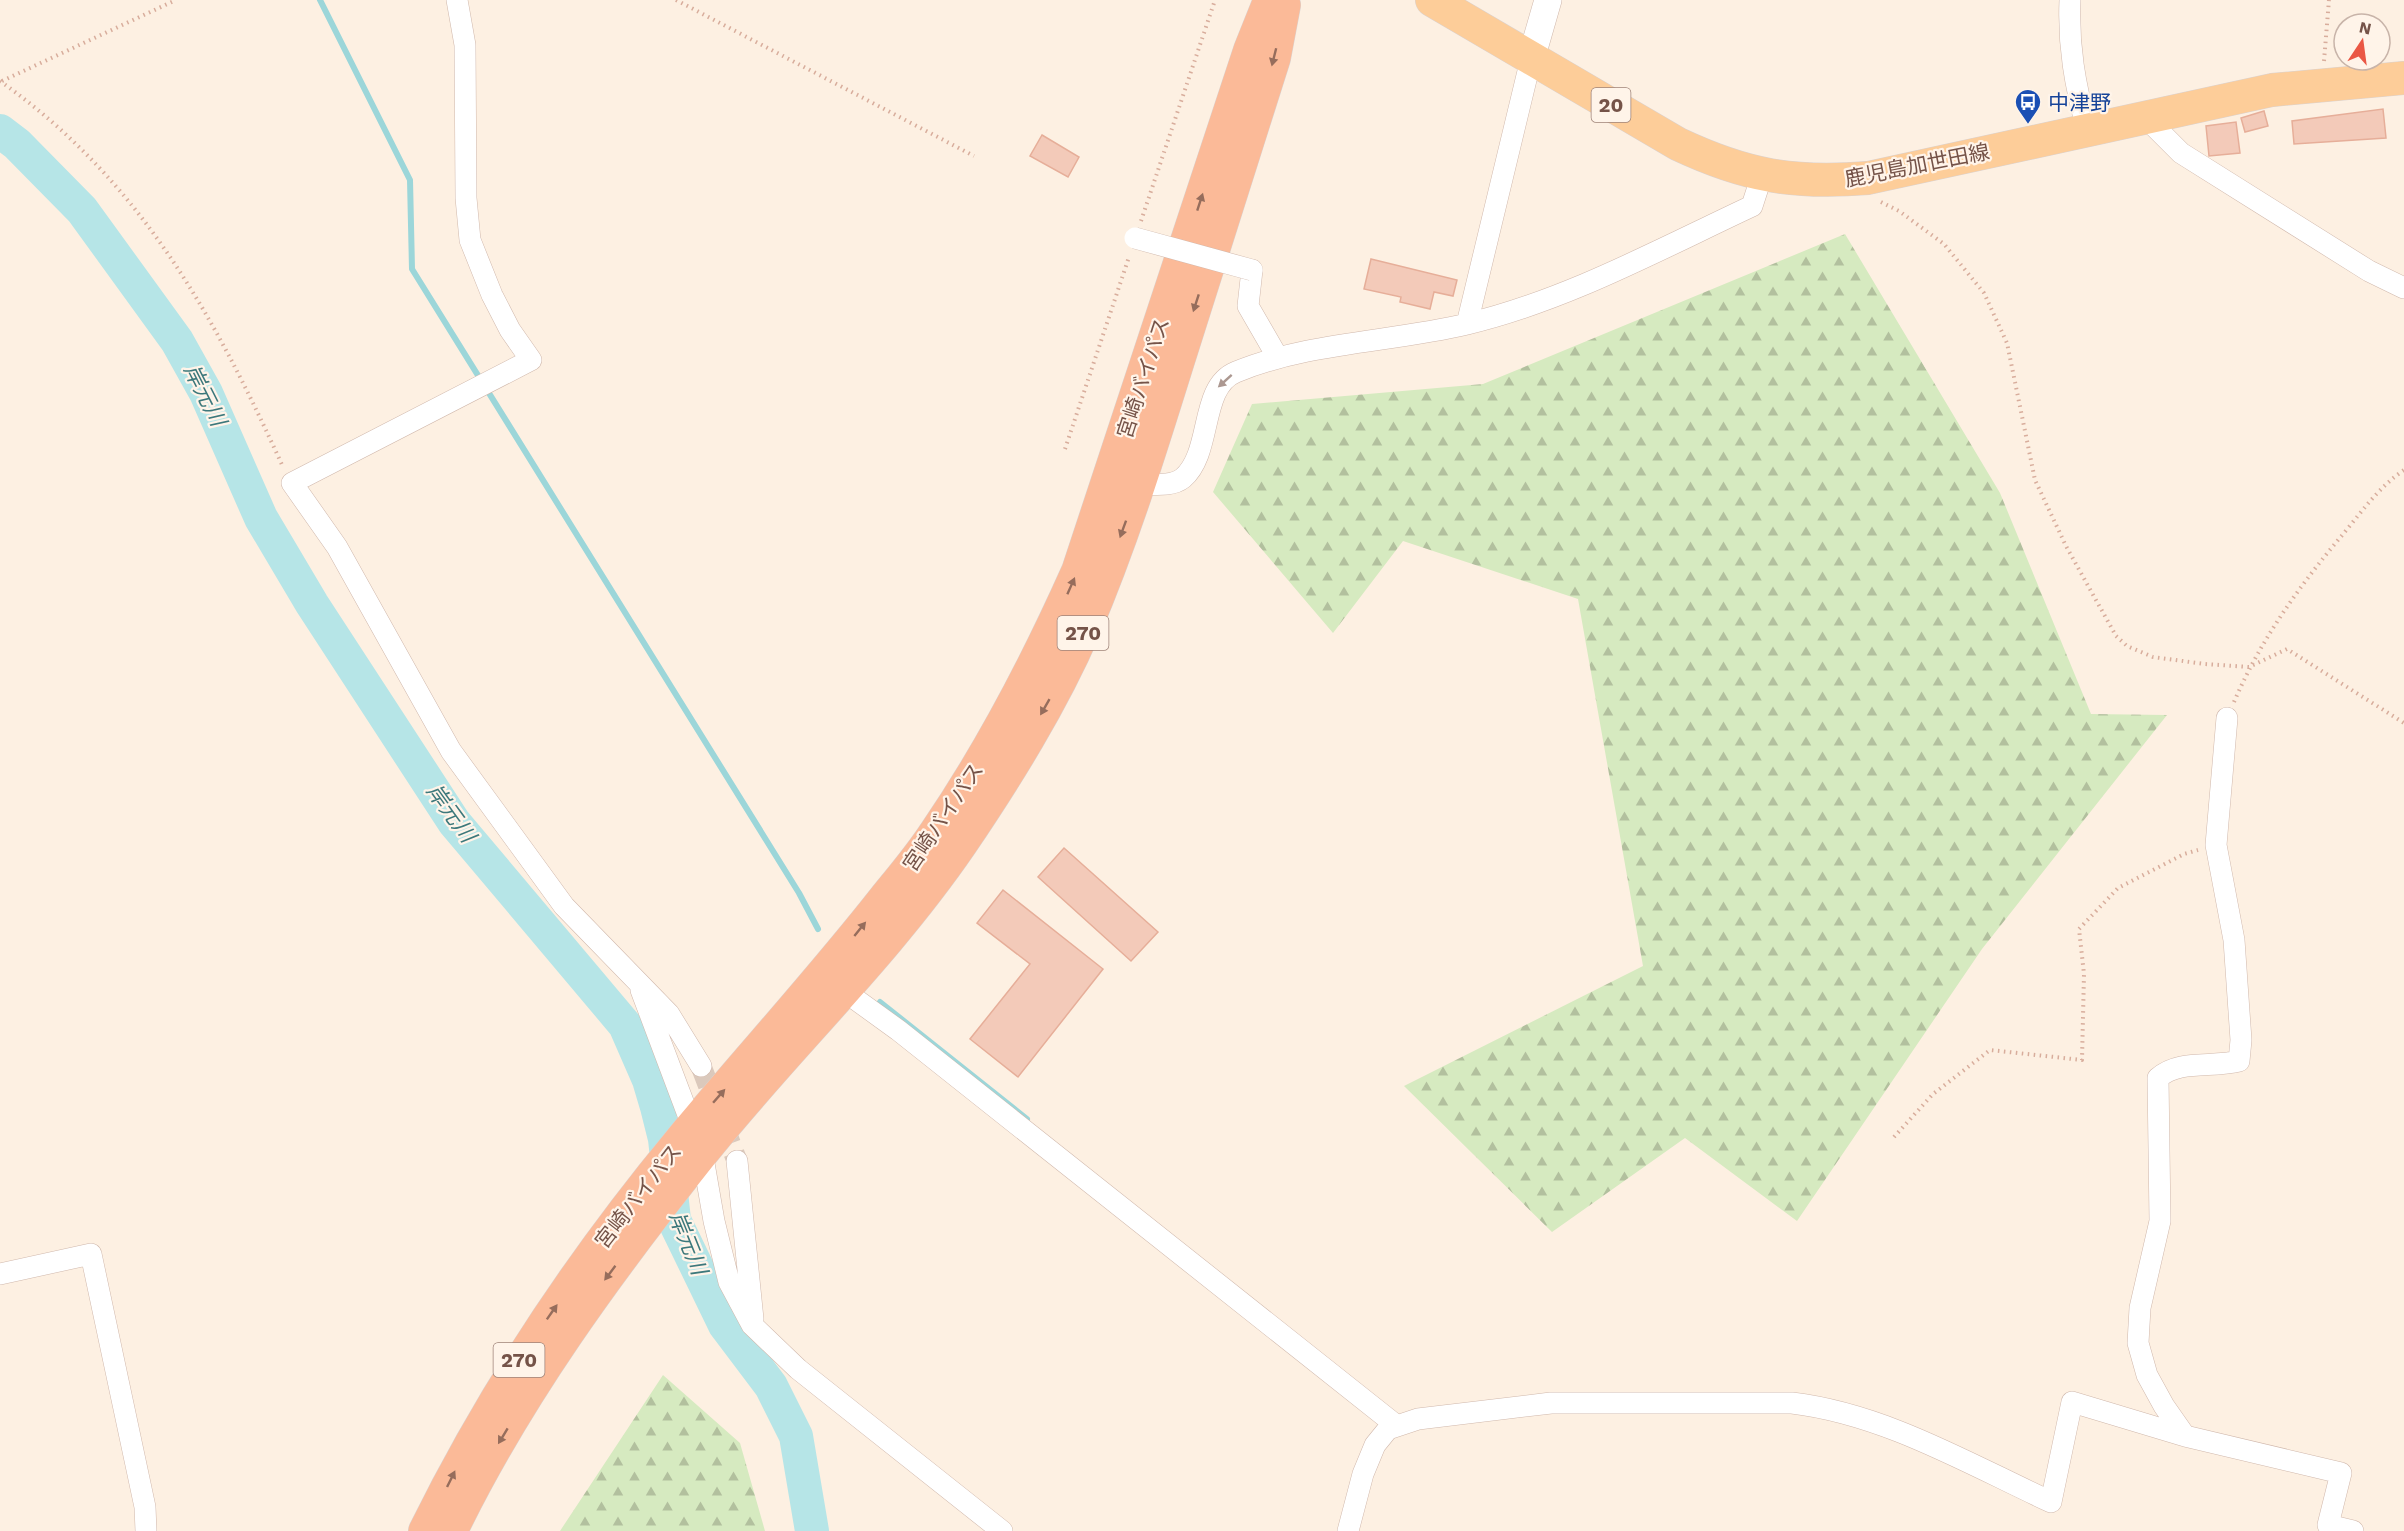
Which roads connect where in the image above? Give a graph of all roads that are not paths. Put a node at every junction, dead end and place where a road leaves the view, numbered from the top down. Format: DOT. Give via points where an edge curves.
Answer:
graph roads {
  1 [pos="457,0"];
  2 [pos="1270,0"];
  3 [pos="1285,0"];
  4 [pos="1432,0"];
  5 [pos="1548,0"];
  6 [pos="2070,0"];
  7 [pos="1531,59"];
  8 [pos="2404,78"];
  9 [pos="2145,116"];
  10 [pos="2087,129"];
  11 [pos="1762,176"];
  12 [pos="1135,238"];
  13 [pos="2404,288"];
  14 [pos="1467,324"];
  15 [pos="1278,358"];
  16 [pos="1139,483"];
  17 [pos="2226,718"];
  18 [pos="638,981"];
  19 [pos="833,983"];
  20 [pos="701,1066"];
  21 [pos="691,1147"];
  22 [pos="738,1161"];
  23 [pos="639,1213"];
  24 [pos="0,1274"];
  25 [pos="753,1327"];
  26 [pos="1397,1426"];
  27 [pos="2185,1436"];
  28 [pos="146,1531"];
  29 [pos="425,1531"];
  30 [pos="451,1531"];
  31 [pos="1002,1531"];
  32 [pos="1348,1531"];
  33 [pos="2353,1531"];
  1 -- 18 [label="street" via="465,45 470,240 492,295 531,360 292,483 336,547 451,751 564,906"];
  19 -- 2 [label="highway, 宮崎バイパス / 270, one-way" via="934,836 1010,714 1043,651 1078,571 1250,50"];
  3 -- 16 [label="highway, 宮崎バイパス / 270, one-way" via="1274,58"];
  4 -- 7 [label="main road, 鹿児島加世田線 / 20"];
  5 -- 7 [label="street"];
  6 -- 10 [label="street" via="2072,58"];
  7 -- 11 [label="main road, 鹿児島加世田線 / 20" via="1678,144 1720,164"];
  7 -- 14 [label="street"];
  8 -- 9 [label="main road, 鹿児島加世田線 / 20" via="2272,90"];
  9 -- 10 [label="main road, 鹿児島加世田線 / 20"];
  9 -- 13 [label="street" via="2181,153 2369,271"];
  10 -- 11 [label="main road, 鹿児島加世田線 / 20" via="1868,178 1802,180"];
  11 -- 14 [label="street" via="1752,206 1570,291"];
  12 -- 15 [label="street, bridge" via="1252,270 1248,306"];
  14 -- 15 [label="street"];
  15 -- 16 [label="street, one-way" via="1234,373 1217,386 1196,460 1183,479 1168,484"];
  16 -- 19 [label="highway, 宮崎バイパス / 270, one-way" via="1084,630 1024,744 960,846 921,897"];
  17 -- 27 [label="street" via="2216,845 2234,940 2239,1061 2168,1069 2158,1078 2160,1221 2138,1325 2138,1343 2147,1375"];
  18 -- 20 [label="street" via="669,1014"];
  18 -- 21 [label="street"];
  19 -- 21 [label="highway, 宮崎バイパス / 270"];
  19 -- 26 [label="street" via="898,1030"];
  21 -- 23 [label="highway, 宮崎バイパス / 270"];
  21 -- 25 [label="street" via="729,1282"];
  22 -- 25 [label="street"];
  29 -- 23 [label="highway, 宮崎バイパス / 270, one-way" via="464,1452 523,1354"];
  23 -- 30 [label="highway, 宮崎バイパス / 270, one-way" via="472,1487"];
  24 -- 28 [label="street" via="91,1254 145,1507"];
  25 -- 31 [label="street" via="798,1369"];
  26 -- 27 [label="street" via="1418,1419 1551,1403 1802,1404 1882,1424 2051,1502 2072,1402"];
  26 -- 32 [label="street" via="1388,1429 1375,1445"];
  27 -- 33 [label="street" via="2342,1473 2328,1525"];
}
